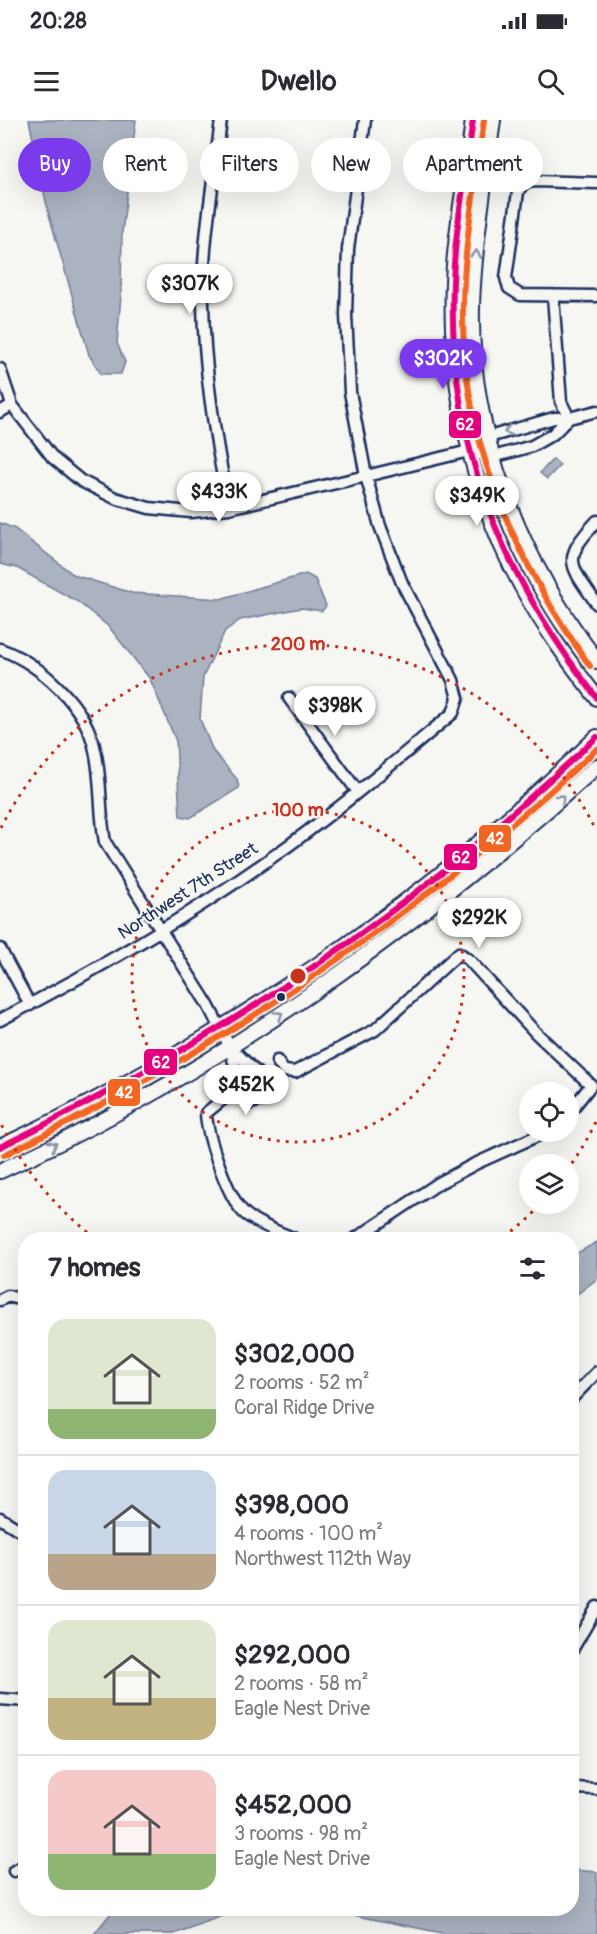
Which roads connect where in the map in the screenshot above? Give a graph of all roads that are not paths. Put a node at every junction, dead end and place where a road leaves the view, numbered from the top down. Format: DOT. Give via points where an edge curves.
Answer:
graph roads {
  1 [pos="221,120"];
  2 [pos="365,120"];
  3 [pos="473,120"];
  4 [pos="493,120"];
  5 [pos="471,138"];
  6 [pos="490,138"];
  7 [pos="597,183"];
  8 [pos="465,192"];
  9 [pos="485,192"];
  10 [pos="553,296"];
  11 [pos="597,296"];
  12 [pos="0,369"];
  13 [pos="12,405"];
  14 [pos="597,411"];
  15 [pos="0,412"];
  16 [pos="569,418"];
  17 [pos="539,423"];
  18 [pos="489,437"];
  19 [pos="545,440"];
  20 [pos="469,450"];
  21 [pos="493,457"];
  22 [pos="366,476"];
  23 [pos="229,508"];
  24 [pos="597,521"];
  25 [pos="597,604"];
  26 [pos="0,649"];
  27 [pos="597,662"];
  28 [pos="289,698"];
  29 [pos="597,698"];
  30 [pos="597,737"];
  31 [pos="597,766"];
  32 [pos="358,792"];
  33 [pos="160,932"];
  34 [pos="0,949"];
  35 [pos="30,1005"];
  36 [pos="0,1020"];
  37 [pos="219,1030"];
  38 [pos="230,1047"];
  39 [pos="277,1061"];
  40 [pos="256,1072"];
  41 [pos="240,1085"];
  42 [pos="579,1100"];
  43 [pos="524,1142"];
  44 [pos="0,1146"];
  45 [pos="0,1171"];
  46 [pos="280,1232"];
  47 [pos="366,1232"];
  48 [pos="18,1298"];
  49 [pos="0,1300"];
  50 [pos="597,1372"];
  51 [pos="579,1391"];
  52 [pos="0,1518"];
  53 [pos="18,1529"];
  54 [pos="597,1607"];
  55 [pos="579,1638"];
  56 [pos="0,1699"];
  57 [pos="18,1700"];
  58 [pos="579,1788"];
  59 [pos="597,1789"];
  60 [pos="18,1869"];
  61 [pos="14,1871"];
  1 -- 23 [label="street" via="203,301 207,382"];
  2 -- 22 [label="street" via="348,249 346,315 350,392"];
  3 -- 5 [label="main road"];
  4 -- 6 [label="main road"];
  7 -- 10 [label="street" via="535,181 523,183 518,192 507,267 509,288 520,295"];
  8 -- 20 [label="main road" via="453,291 458,386"];
  18 -- 9 [label="main road, one-way" via="475,358 472,308"];
  10 -- 11 [label="street"];
  10 -- 16 [label="street" via="561,402"];
  12 -- 13 [label="street"];
  13 -- 15 [label="street"];
  13 -- 23 [label="street" via="53,458 81,481 115,498 149,508 191,512"];
  14 -- 16 [label="street"];
  16 -- 17 [label="street"];
  16 -- 19 [label="street"];
  17 -- 18 [label="street, one-way"];
  17 -- 19 [label="street"];
  18 -- 20 [label="street"];
  18 -- 21 [label="main road"];
  19 -- 21 [label="street"];
  20 -- 21 [label="street"];
  20 -- 22 [label="street"];
  20 -- 29 [label="main road" via="493,527 522,589"];
  21 -- 27 [label="main road" via="515,521 541,577"];
  22 -- 23 [label="street"];
  22 -- 32 [label="street, Northwest 7th Street" via="402,583 453,680 458,698 453,713"];
  24 -- 25 [label="street" via="572,554"];
  26 -- 33 [label="street" via="44,674 83,720 95,747 105,842"];
  28 -- 32 [label="street"];
  30 -- 37 [label="main road" via="448,867 327,957"];
  38 -- 31 [label="main road, one-way" via="331,981 451,893"];
  32 -- 33 [label="street, Northwest 7th Street" via="271,858"];
  33 -- 35 [label="street, Northwest 7th Street"];
  33 -- 37 [label="street" via="208,1005"];
  34 -- 35 [label="street"];
  35 -- 36 [label="street, Northwest 7th Street"];
  37 -- 38 [label="street"];
  37 -- 44 [label="main road" via="86,1104"];
  38 -- 40 [label="street"];
  38 -- 41 [label="street"];
  45 -- 38 [label="main road, one-way" via="117,1112"];
  39 -- 42 [label="street" via="284,1071 296,1072 360,1039 459,954 591,1085"];
  40 -- 41 [label="street"];
  40 -- 41 [label="street" via="264,1099 252,1103"];
  41 -- 46 [label="street" via="206,1113 207,1128 237,1206 247,1216"];
  43 -- 47 [label="street" via="439,1183"];
  48 -- 49 [label="street" via="8,1296"];
  50 -- 51 [label="street"];
  52 -- 53 [label="street"];
  54 -- 55 [label="street"];
  56 -- 57 [label="street"];
  58 -- 59 [label="street"];
  60 -- 61 [label="street"];
}
